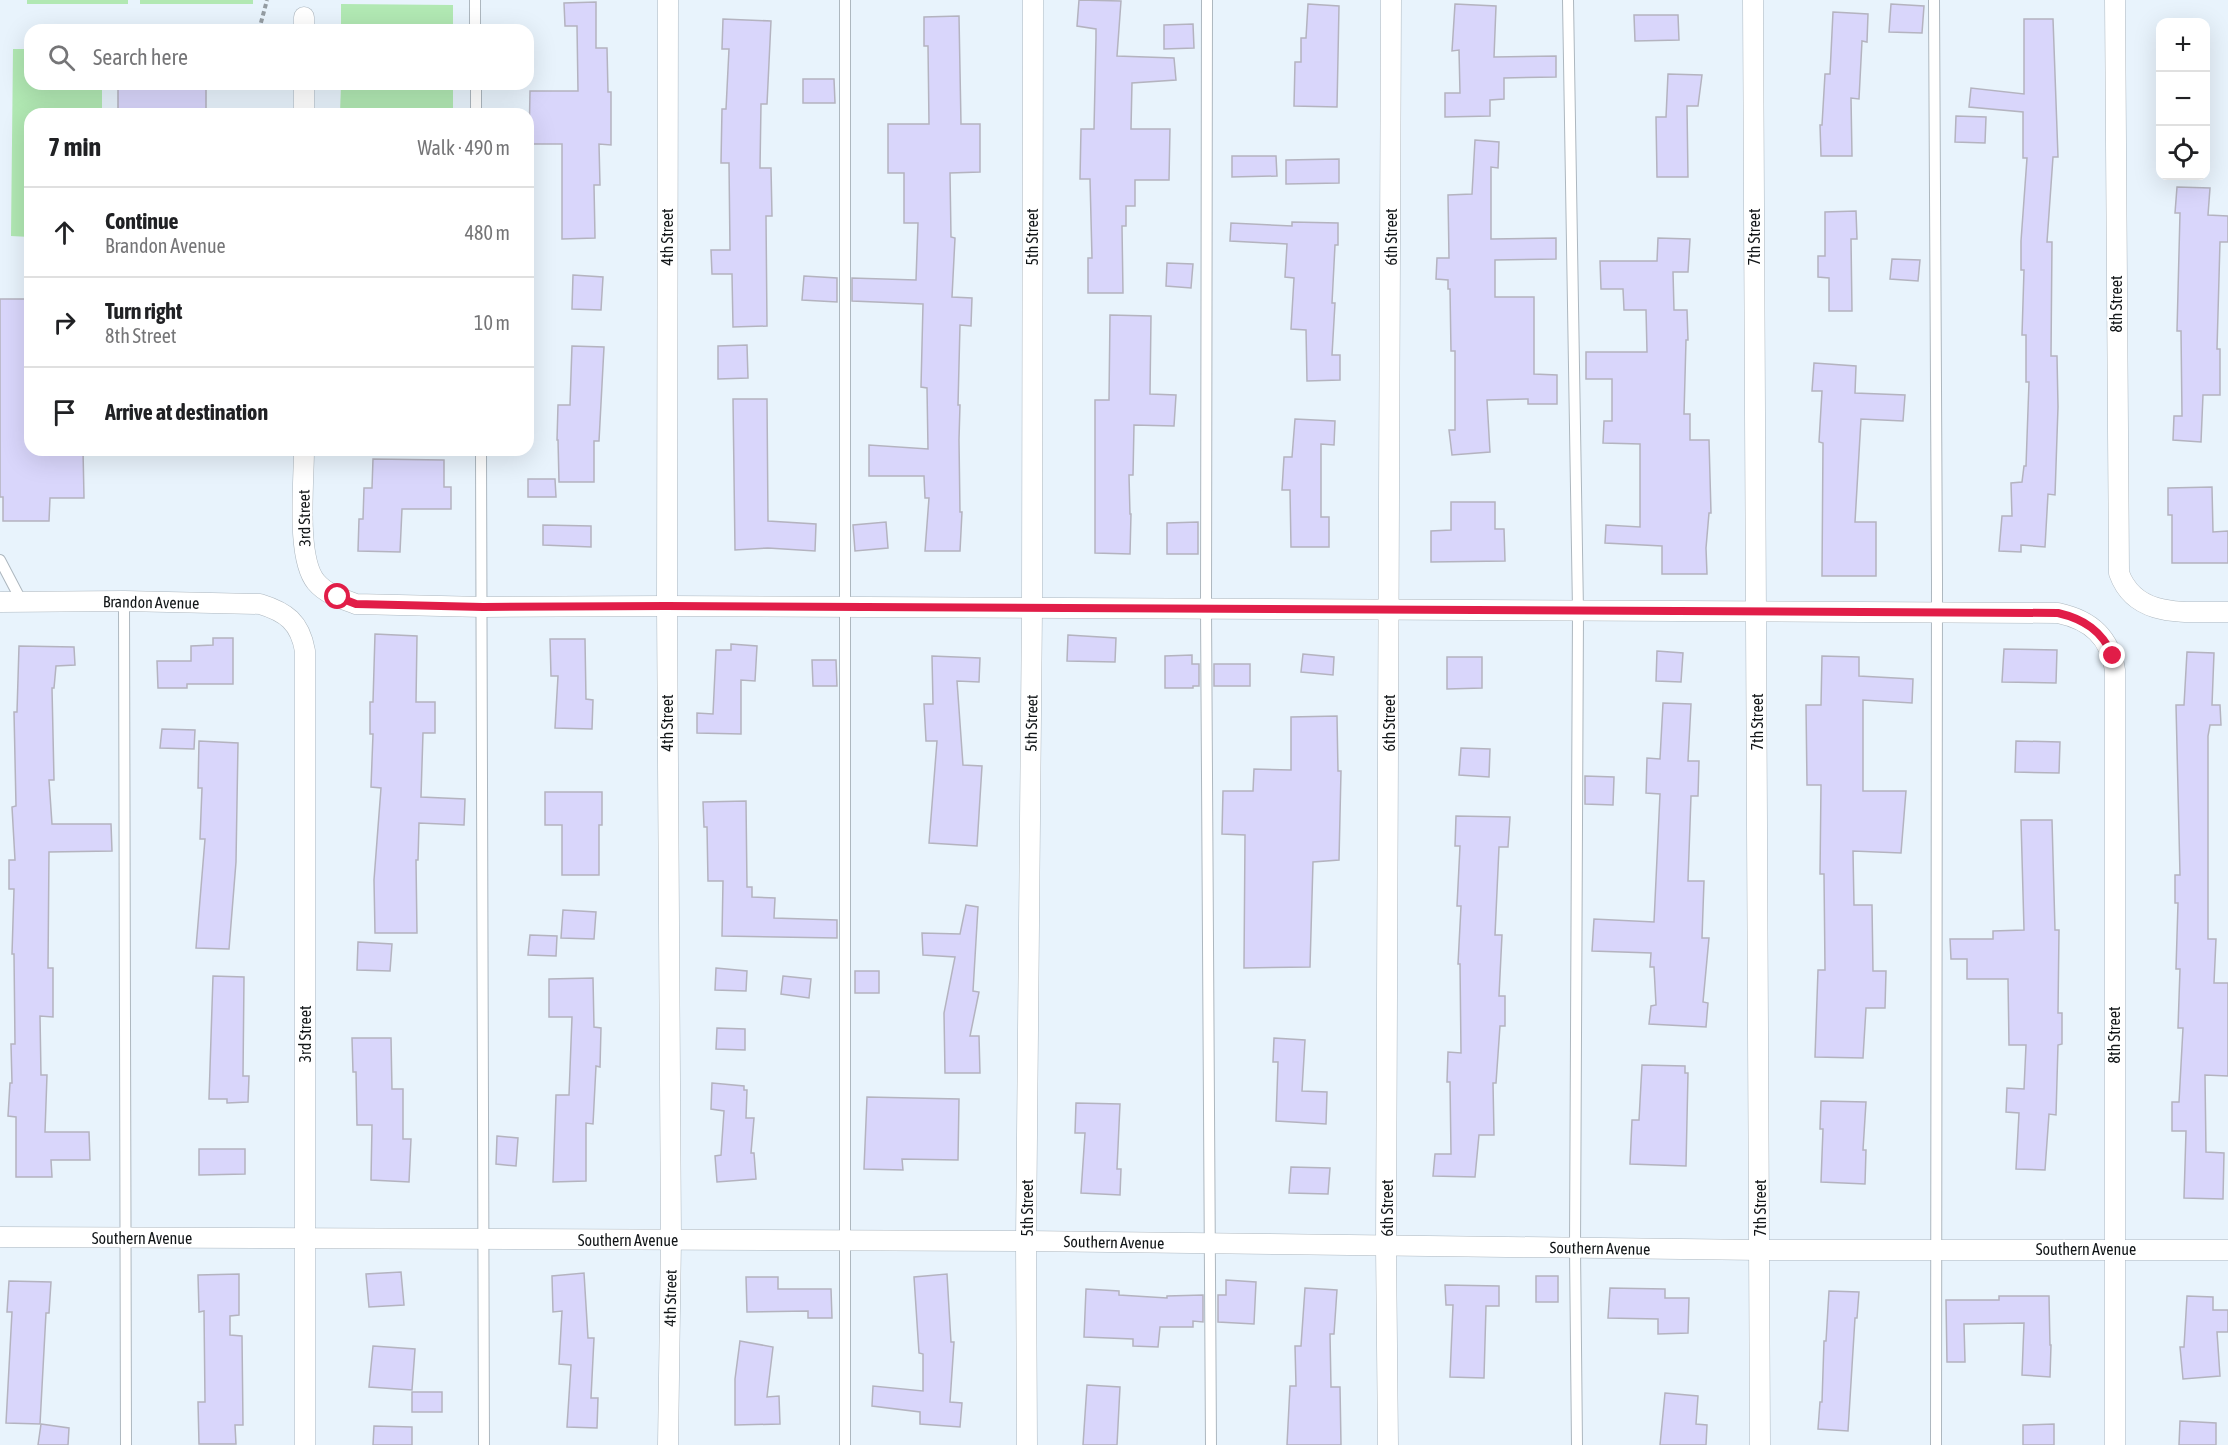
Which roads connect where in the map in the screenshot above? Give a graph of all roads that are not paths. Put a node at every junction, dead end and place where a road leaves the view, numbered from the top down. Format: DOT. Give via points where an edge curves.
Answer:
graph roads {
  1 [pos="475,0"];
  2 [pos="668,0"];
  3 [pos="845,0"];
  4 [pos="1033,0"];
  5 [pos="1207,0"];
  6 [pos="1391,0"];
  7 [pos="1568,0"];
  8 [pos="1753,0"];
  9 [pos="1934,0"];
  10 [pos="2115,0"];
  11 [pos="475,24"];
  12 [pos="304,90"];
  13 [pos="476,90"];
  14 [pos="304,108"];
  15 [pos="476,108"];
  16 [pos="304,456"];
  17 [pos="481,456"];
  18 [pos="0,560"];
  19 [pos="0,602"];
  20 [pos="22,602"];
  21 [pos="124,602"];
  22 [pos="666,606"];
  23 [pos="483,607"];
  24 [pos="845,608"];
  25 [pos="1032,609"];
  26 [pos="1206,609"];
  27 [pos="1390,609"];
  28 [pos="1578,611"];
  29 [pos="1756,612"];
  30 [pos="2228,612"];
  31 [pos="1937,613"];
  32 [pos="295,625"];
  33 [pos="0,1237"];
  34 [pos="126,1238"];
  35 [pos="305,1239"];
  36 [pos="484,1239"];
  37 [pos="670,1240"];
  38 [pos="845,1240"];
  39 [pos="1026,1240"];
  40 [pos="1211,1244"];
  41 [pos="1386,1246"];
  42 [pos="1575,1248"];
  43 [pos="1936,1249"];
  44 [pos="2114,1249"];
  45 [pos="1760,1250"];
  46 [pos="2228,1250"];
  47 [pos="126,1445"];
  48 [pos="305,1445"];
  49 [pos="484,1445"];
  50 [pos="668,1445"];
  51 [pos="845,1445"];
  52 [pos="1027,1445"];
  53 [pos="1211,1445"];
  54 [pos="1388,1445"];
  55 [pos="1577,1445"];
  56 [pos="1760,1445"];
  57 [pos="1936,1445"];
  58 [pos="2115,1445"];
  1 -- 11 [label="lane"];
  2 -- 22 [label="street, 4th Street"];
  3 -- 24 [label="lane"];
  4 -- 25 [label="street, 5th Street"];
  5 -- 26 [label="lane"];
  6 -- 27 [label="street, 6th Street"];
  7 -- 28 [label="lane"];
  8 -- 29 [label="street, 7th Street"];
  9 -- 31 [label="lane"];
  10 -- 30 [label="street, 8th Street" via="2117,562 2122,581 2138,601 2167,611"];
  12 -- 14 [label="street"];
  13 -- 15 [label="lane"];
  16 -- 23 [label="street, 3rd Street" via="302,544 316,583 356,604"];
  17 -- 23 [label="lane"];
  18 -- 20 [label="lane"];
  19 -- 20 [label="street, Brandon Avenue"];
  20 -- 21 [label="street, Brandon Avenue"];
  21 -- 32 [label="street, Brandon Avenue" via="260,604 277,609"];
  21 -- 34 [label="lane"];
  22 -- 23 [label="street"];
  22 -- 24 [label="street"];
  22 -- 37 [label="street, 4th Street"];
  23 -- 36 [label="lane"];
  24 -- 25 [label="street"];
  24 -- 38 [label="lane"];
  25 -- 26 [label="street"];
  25 -- 39 [label="street, 5th Street"];
  26 -- 27 [label="street"];
  26 -- 40 [label="lane"];
  27 -- 28 [label="street"];
  27 -- 41 [label="street, 6th Street"];
  28 -- 29 [label="street"];
  28 -- 42 [label="lane"];
  29 -- 31 [label="street"];
  29 -- 45 [label="street, 7th Street"];
  31 -- 43 [label="lane"];
  31 -- 44 [label="street, 8th Street" via="2058,613 2096,630 2113,656"];
  32 -- 35 [label="street, 3rd Street" via="305,651"];
  33 -- 34 [label="street, Southern Avenue"];
  34 -- 35 [label="street, Southern Avenue"];
  34 -- 47 [label="lane"];
  35 -- 36 [label="street, Southern Avenue"];
  35 -- 48 [label="street, 3rd Street"];
  36 -- 37 [label="street, Southern Avenue"];
  36 -- 49 [label="lane"];
  37 -- 38 [label="street, Southern Avenue"];
  37 -- 50 [label="street, 4th Street"];
  38 -- 39 [label="street, Southern Avenue"];
  38 -- 51 [label="lane"];
  39 -- 40 [label="street, Southern Avenue"];
  39 -- 52 [label="street, 5th Street"];
  40 -- 41 [label="street, Southern Avenue"];
  40 -- 53 [label="lane"];
  41 -- 42 [label="street, Southern Avenue"];
  41 -- 54 [label="street, 6th Street"];
  42 -- 45 [label="street, Southern Avenue"];
  42 -- 55 [label="lane"];
  43 -- 44 [label="street, Southern Avenue"];
  43 -- 45 [label="street, Southern Avenue"];
  43 -- 57 [label="lane"];
  44 -- 46 [label="street, Southern Avenue"];
  44 -- 58 [label="street, 8th Street"];
  45 -- 56 [label="street, 7th Street"];
}
